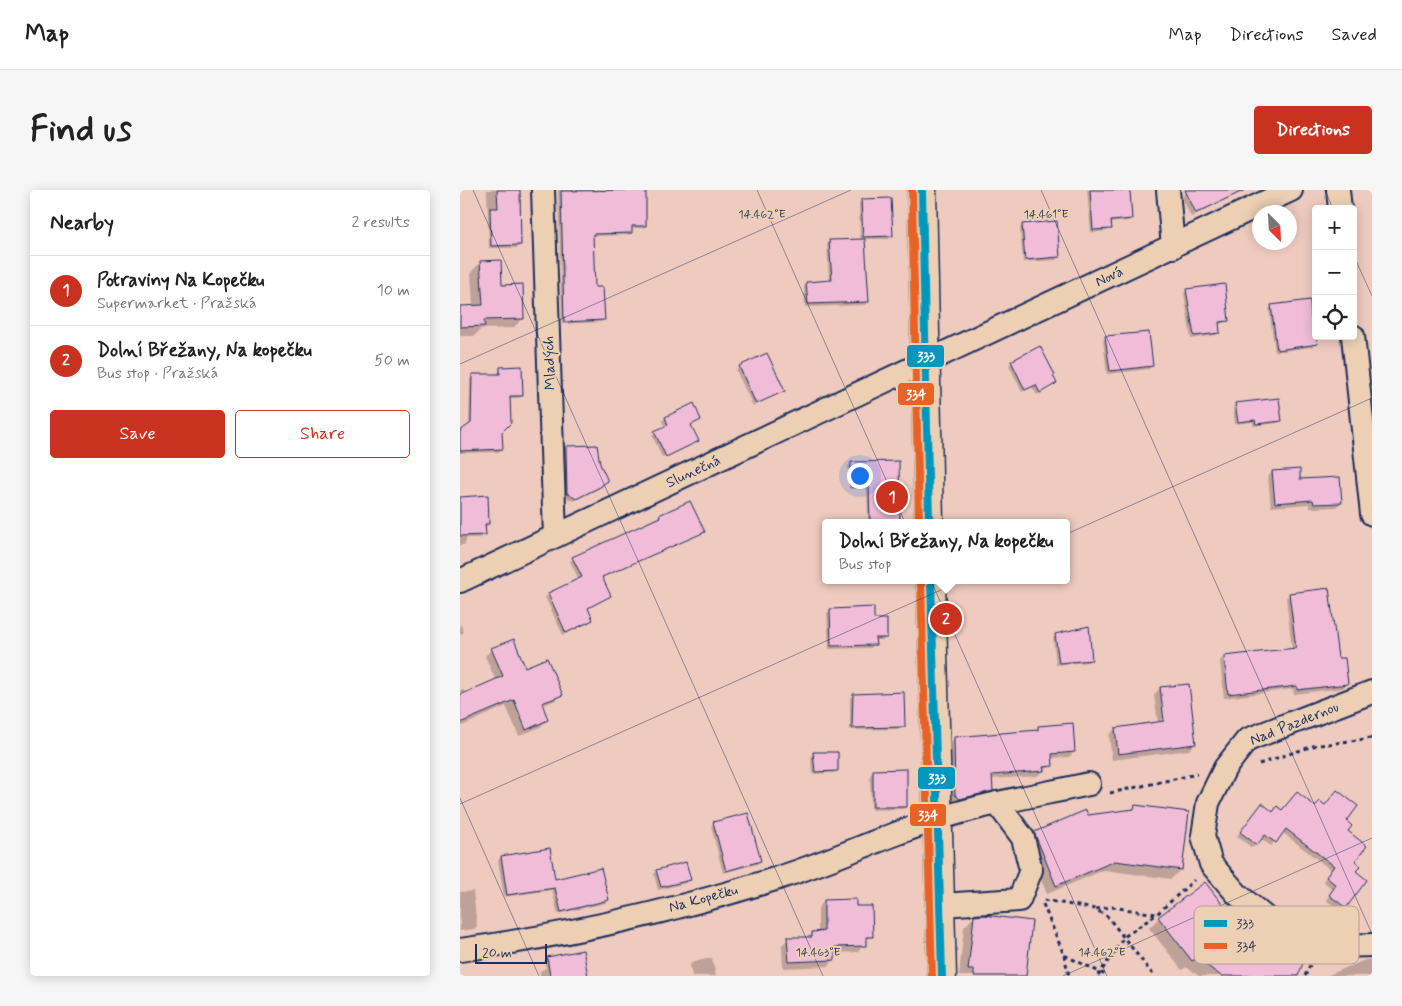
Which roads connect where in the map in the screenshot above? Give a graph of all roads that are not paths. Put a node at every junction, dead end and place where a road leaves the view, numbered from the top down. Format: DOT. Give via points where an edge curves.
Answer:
graph roads {
  1 [pos="543,190"];
  2 [pos="922,190"];
  3 [pos="1168,190"];
  4 [pos="1291,190"];
  5 [pos="1338,190"];
  6 [pos="1340,205"];
  7 [pos="1173,247"];
  8 [pos="1353,340"];
  9 [pos="926,360"];
  10 [pos="1372,514"];
  11 [pos="929,519"];
  12 [pos="555,536"];
  13 [pos="460,581"];
  14 [pos="931,584"];
  15 [pos="1372,692"];
  16 [pos="1089,784"];
  17 [pos="997,803"];
  18 [pos="938,818"];
  19 [pos="941,905"];
  20 [pos="1251,906"];
  21 [pos="1359,945"];
  22 [pos="1372,945"];
  23 [pos="460,950"];
  24 [pos="942,976"];
  1 -- 12 [label="street, Mladých"];
  2 -- 9 [label="street"];
  3 -- 7 [label="street"];
  4 -- 7 [label="street, Nová"];
  5 -- 6 [label="street"];
  7 -- 9 [label="street, Nová"];
  8 -- 10 [label="street"];
  9 -- 11 [label="street"];
  9 -- 12 [label="street, Slunečná"];
  12 -- 13 [label="street, Slunečná"];
  14 -- 18 [label="street"];
  15 -- 20 [label="street, Nad Pazdernou" via="1247,740 1225,768 1208,803 1203,836 1211,864"];
  16 -- 17 [label="street"];
  17 -- 18 [label="street"];
  17 -- 19 [label="street" via="1023,838 1031,870 1019,900"];
  18 -- 19 [label="street"];
  18 -- 23 [label="street, Na Kopečku" via="768,880 646,914 530,940"];
  19 -- 24 [label="street"];
  21 -- 22 [label="street, Nad Pazdernou"];
}
